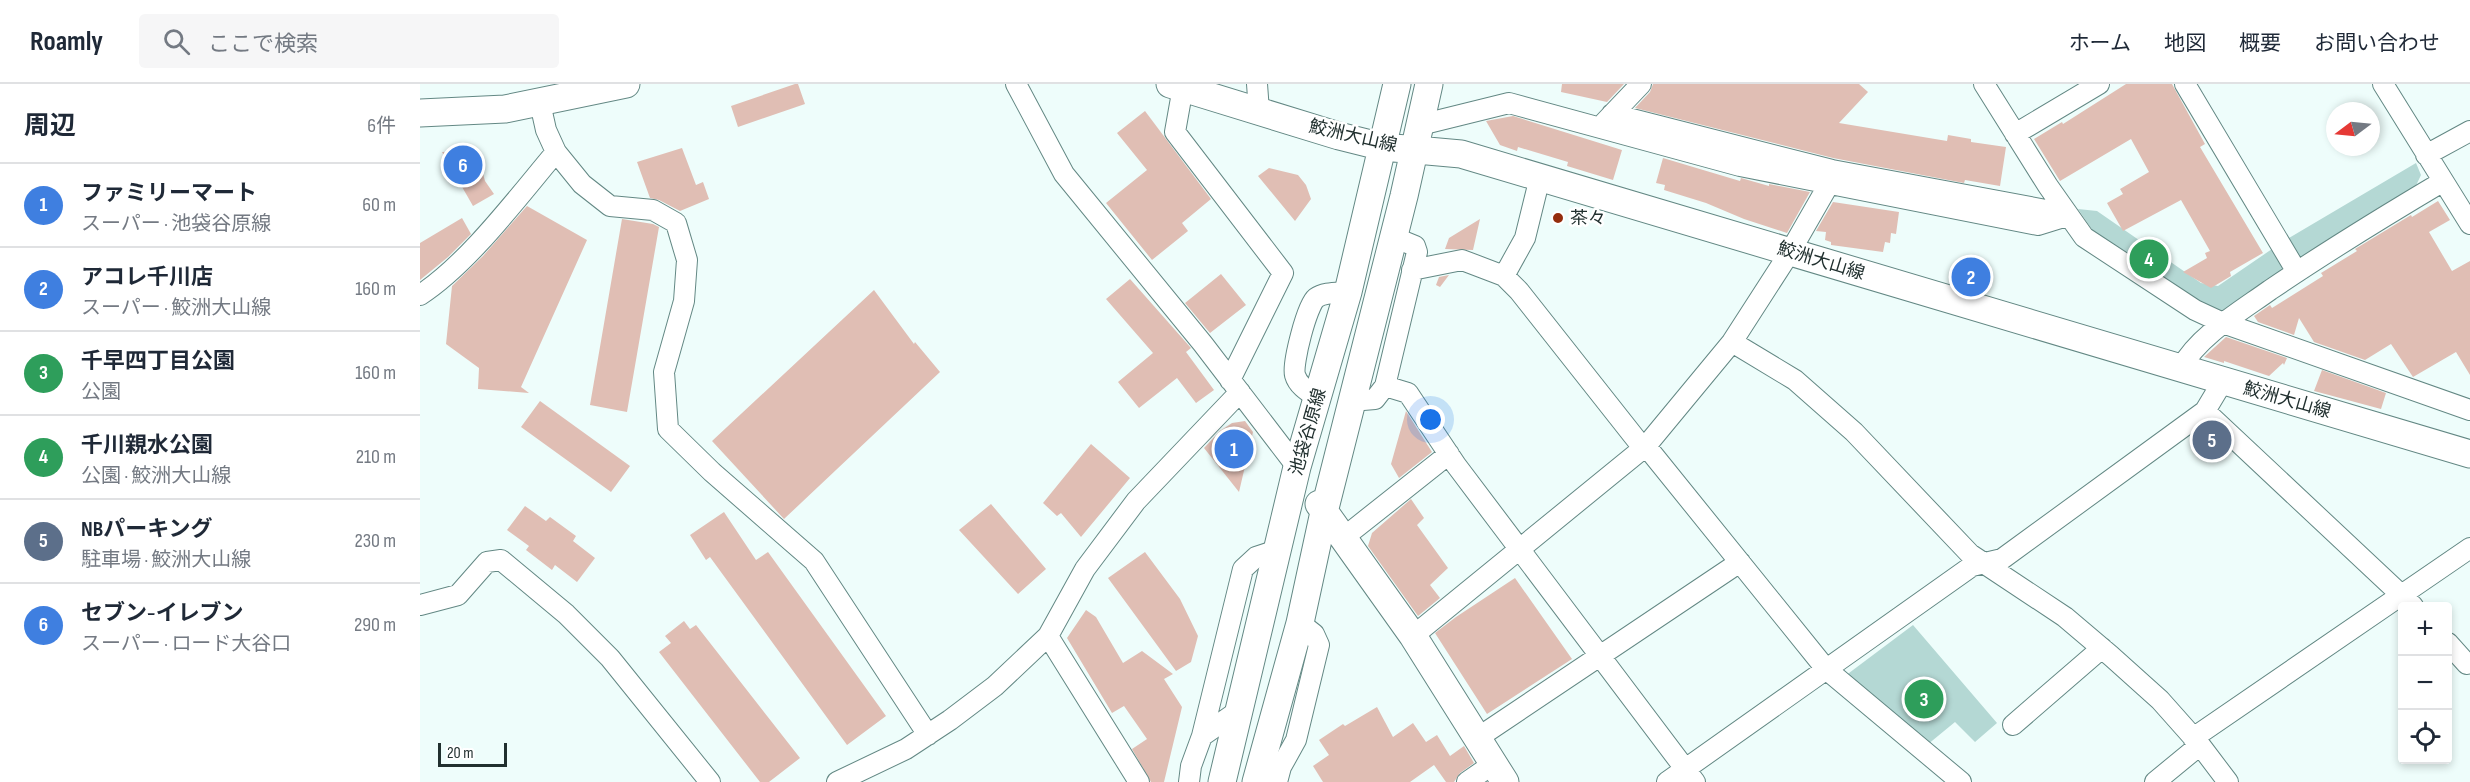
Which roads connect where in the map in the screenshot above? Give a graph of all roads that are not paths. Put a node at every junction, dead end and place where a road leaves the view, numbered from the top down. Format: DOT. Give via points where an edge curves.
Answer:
graph roads {
  1 [pos="626,84"];
  2 [pos="1016,84"];
  3 [pos="1257,84"];
  4 [pos="1397,84"];
  5 [pos="1429,84"];
  6 [pos="1641,84"];
  7 [pos="1984,84"];
  8 [pos="2099,84"];
  9 [pos="2185,84"];
  10 [pos="2383,84"];
  11 [pos="1176,86"];
  12 [pos="540,103"];
  13 [pos="1259,111"];
  14 [pos="420,113"];
  15 [pos="1612,114"];
  16 [pos="1598,129"];
  17 [pos="2470,130"];
  18 [pos="2015,134"];
  19 [pos="1417,137"];
  20 [pos="1383,147"];
  21 [pos="556,152"];
  22 [pos="2426,155"];
  23 [pos="1540,177"];
  24 [pos="2442,182"];
  25 [pos="1828,184"];
  26 [pos="2046,210"];
  27 [pos="2067,216"];
  28 [pos="2470,224"];
  29 [pos="1393,237"];
  30 [pos="1790,252"];
  31 [pos="1412,270"];
  32 [pos="2297,272"];
  33 [pos="1504,276"];
  34 [pos="420,295"];
  35 [pos="2223,323"];
  36 [pos="1732,342"];
  37 [pos="2181,368"];
  38 [pos="2223,381"];
  39 [pos="1235,386"];
  40 [pos="1385,386"];
  41 [pos="1351,401"];
  42 [pos="2470,410"];
  43 [pos="2205,411"];
  44 [pos="1644,447"];
  45 [pos="1449,454"];
  46 [pos="2470,454"];
  47 [pos="1297,467"];
  48 [pos="1324,512"];
  49 [pos="1342,538"];
  50 [pos="2470,548"];
  51 [pos="1519,549"];
  52 [pos="1277,550"];
  53 [pos="1740,562"];
  54 [pos="1986,563"];
  55 [pos="2408,601"];
  56 [pos="420,605"];
  57 [pos="1300,623"];
  58 [pos="1048,636"];
  59 [pos="1413,636"];
  60 [pos="2452,647"];
  61 [pos="2102,648"];
  62 [pos="1600,657"];
  63 [pos="2467,664"];
  64 [pos="1826,669"];
  65 [pos="1238,711"];
  66 [pos="2013,725"];
  67 [pos="928,735"];
  68 [pos="1202,736"];
  69 [pos="1476,738"];
  70 [pos="2197,741"];
  71 [pos="1499,773"];
  72 [pos="1690,776"];
  73 [pos="710,782"];
  74 [pos="837,782"];
  75 [pos="1139,782"];
  76 [pos="1189,782"];
  77 [pos="1222,782"];
  78 [pos="1256,782"];
  79 [pos="1277,782"];
  80 [pos="1467,782"];
  81 [pos="1667,782"];
  82 [pos="1961,782"];
  83 [pos="2155,782"];
  84 [pos="2228,782"];
  1 -- 12 [label="main road"];
  2 -- 39 [label="street" via="1064,174"];
  3 -- 13 [label="street"];
  4 -- 20 [label="main road, 池袋谷原線"];
  5 -- 19 [label="main road, 池袋谷原線"];
  6 -- 15 [label="street"];
  7 -- 18 [label="street"];
  8 -- 18 [label="street"];
  9 -- 32 [label="street"];
  10 -- 22 [label="street"];
  11 -- 13 [label="main road, 鮫洲大山線"];
  11 -- 39 [label="street" via="1175,132 1283,273"];
  12 -- 14 [label="main road"];
  12 -- 21 [label="street"];
  13 -- 20 [label="main road, 鮫洲大山線"];
  15 -- 16 [label="street"];
  15 -- 26 [label="street" via="1832,170"];
  16 -- 19 [label="street" via="1509,103"];
  16 -- 25 [label="street"];
  17 -- 22 [label="street"];
  18 -- 27 [label="street"];
  19 -- 20 [label="main road, 鮫洲大山線"];
  19 -- 23 [label="main road, 鮫洲大山線"];
  19 -- 29 [label="main road, 池袋谷原線"];
  20 -- 47 [label="main road, 池袋谷原線" via="1348,292"];
  21 -- 34 [label="street" via="486,234 436,285"];
  21 -- 67 [label="street" via="582,184 610,206 653,210 676,223 687,260 684,302 664,372 669,429 814,561"];
  22 -- 24 [label="street"];
  23 -- 30 [label="main road, 鮫洲大山線"];
  23 -- 33 [label="street" via="1524,238"];
  24 -- 28 [label="street"];
  24 -- 32 [label="street"];
  25 -- 27 [label="street" via="2038,225"];
  25 -- 30 [label="street"];
  27 -- 35 [label="street" via="2084,237 2194,310"];
  29 -- 31 [label="street" via="1415,246"];
  29 -- 41 [label="main road, 池袋谷原線"];
  30 -- 36 [label="street"];
  30 -- 37 [label="main road, 鮫洲大山線"];
  31 -- 33 [label="street" via="1462,260"];
  31 -- 40 [label="street"];
  32 -- 35 [label="street"];
  33 -- 44 [label="street"];
  35 -- 37 [label="street"];
  35 -- 42 [label="street"];
  36 -- 44 [label="street"];
  36 -- 54 [label="street" via="1795,380 1854,432 1970,554"];
  37 -- 38 [label="main road, 鮫洲大山線"];
  38 -- 43 [label="street"];
  38 -- 46 [label="main road, 鮫洲大山線"];
  39 -- 47 [label="street"];
  39 -- 58 [label="street" via="1136,501 1085,569"];
  40 -- 41 [label="street" via="1375,399"];
  40 -- 45 [label="street" via="1408,393"];
  41 -- 48 [label="main road, 池袋谷原線"];
  43 -- 54 [label="street" via="2002,559"];
  43 -- 55 [label="street"];
  44 -- 51 [label="street"];
  44 -- 53 [label="street"];
  45 -- 49 [label="street"];
  45 -- 51 [label="street"];
  47 -- 48 [label="main road"];
  47 -- 52 [label="main road, 池袋谷原線"];
  48 -- 49 [label="main road"];
  48 -- 57 [label="main road, 池袋谷原線"];
  49 -- 59 [label="main road"];
  50 -- 55 [label="street"];
  51 -- 59 [label="street"];
  51 -- 62 [label="street"];
  52 -- 65 [label="main road, 池袋谷原線"];
  52 -- 68 [label="street" via="1256,557 1243,570"];
  53 -- 62 [label="street"];
  53 -- 64 [label="street"];
  54 -- 61 [label="street" via="2065,617"];
  54 -- 64 [label="street" via="1972,566"];
  55 -- 70 [label="street"];
  56 -- 73 [label="street" via="458,595 487,562 501,560 566,614 610,658"];
  57 -- 78 [label="main road, 池袋谷原線"];
  57 -- 79 [label="street" via="1314,634 1319,645 1296,740"];
  58 -- 67 [label="street" via="994,686"];
  58 -- 75 [label="street"];
  59 -- 69 [label="main road"];
  60 -- 63 [label="street"];
  61 -- 66 [label="street"];
  61 -- 70 [label="street" via="2160,700"];
  62 -- 69 [label="street"];
  62 -- 72 [label="street"];
  64 -- 72 [label="street"];
  64 -- 82 [label="street"];
  65 -- 68 [label="street"];
  65 -- 77 [label="main road, 池袋谷原線"];
  67 -- 74 [label="street"];
  68 -- 76 [label="street"];
  69 -- 71 [label="main road"];
  70 -- 83 [label="street"];
  70 -- 84 [label="street"];
  71 -- 80 [label="street"];
  72 -- 81 [label="street"];
}
